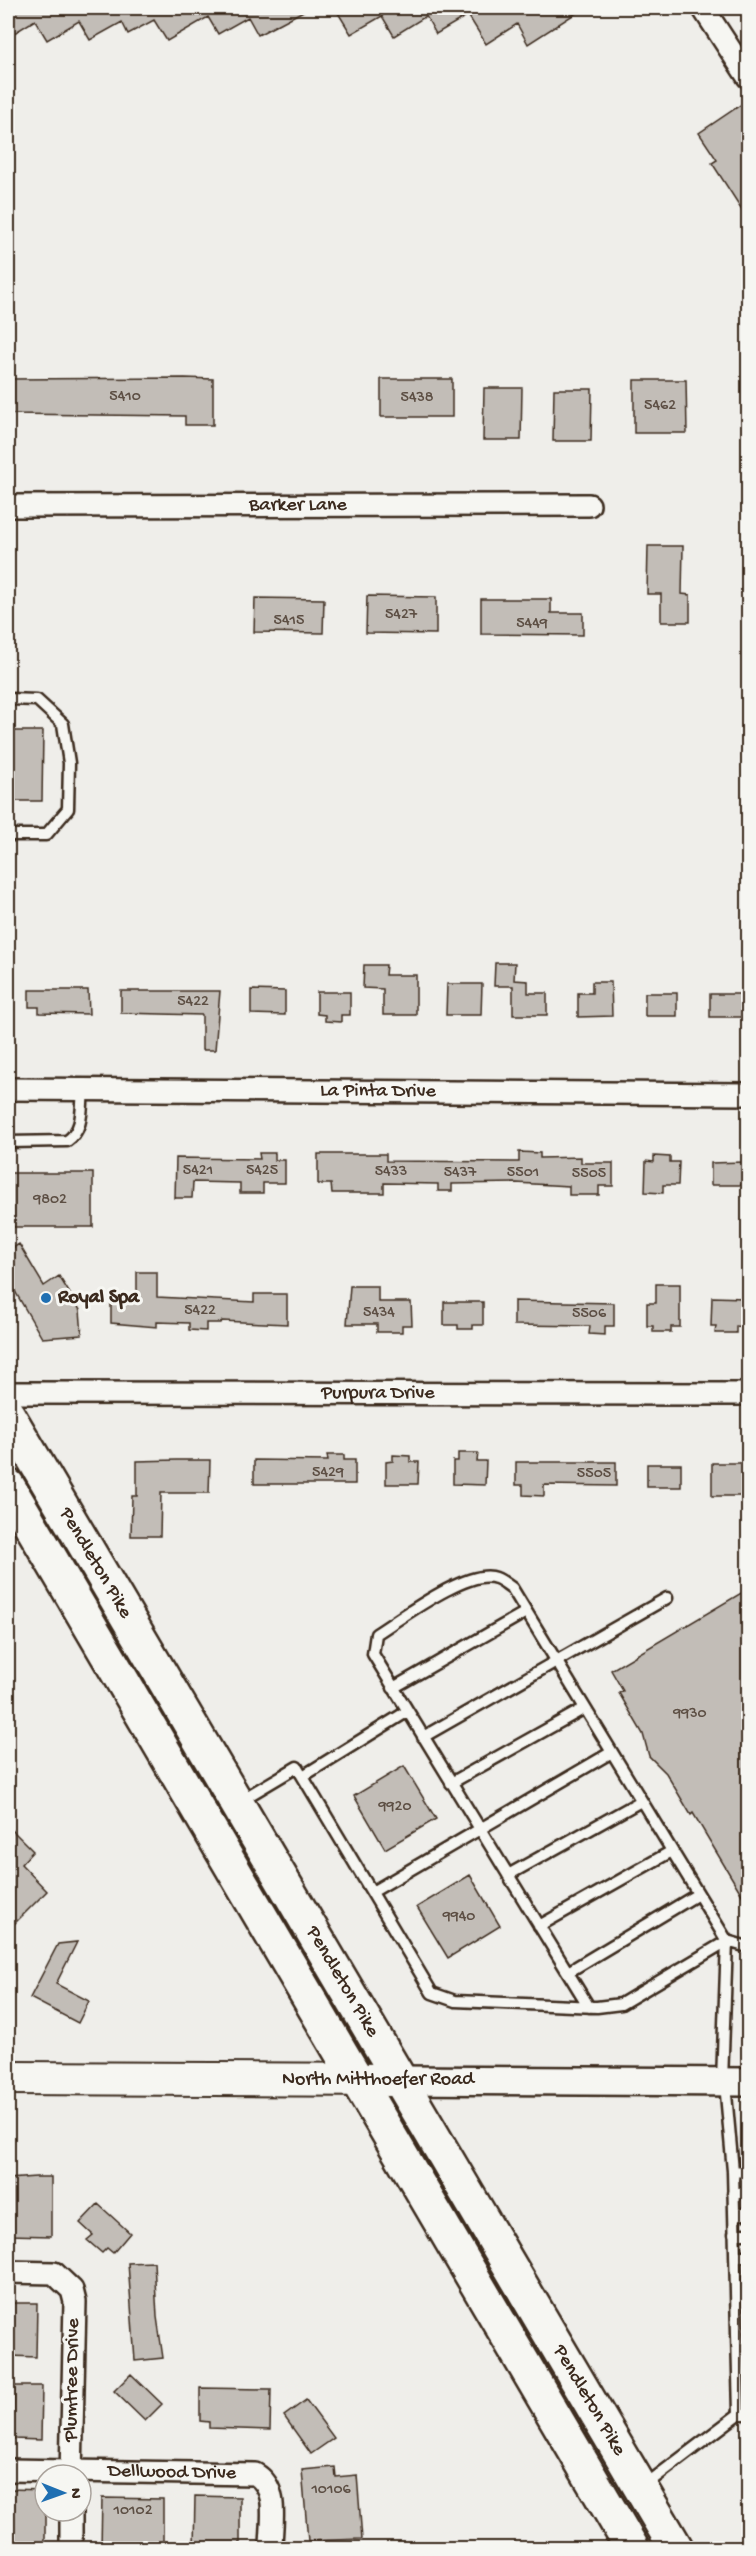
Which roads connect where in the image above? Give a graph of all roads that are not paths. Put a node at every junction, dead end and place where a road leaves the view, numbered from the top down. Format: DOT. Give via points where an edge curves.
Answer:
graph roads {
  1 [pos="704,8"];
  2 [pos="748,76"];
  3 [pos="589,505"];
  4 [pos="8,506"];
  5 [pos="8,699"];
  6 [pos="8,836"];
  7 [pos="8,1089"];
  8 [pos="83,1089"];
  9 [pos="748,1094"];
  10 [pos="8,1142"];
  11 [pos="8,1392"];
  12 [pos="748,1394"];
  13 [pos="8,1415"];
  14 [pos="8,1486"];
  15 [pos="667,1598"];
  16 [pos="526,1612"];
  17 [pos="557,1662"];
  18 [pos="393,1688"];
  19 [pos="585,1708"];
  20 [pos="408,1711"];
  21 [pos="423,1737"];
  22 [pos="612,1752"];
  23 [pos="303,1776"];
  24 [pos="452,1783"];
  25 [pos="641,1801"];
  26 [pos="236,1804"];
  27 [pos="480,1829"];
  28 [pos="672,1851"];
  29 [pos="508,1875"];
  30 [pos="372,1892"];
  31 [pos="698,1894"];
  32 [pos="539,1926"];
  33 [pos="726,1941"];
  34 [pos="748,1947"];
  35 [pos="568,1972"];
  36 [pos="589,2007"];
  37 [pos="8,2078"];
  38 [pos="357,2080"];
  39 [pos="398,2080"];
  40 [pos="732,2082"];
  41 [pos="733,2172"];
  42 [pos="748,2172"];
  43 [pos="733,2193"];
  44 [pos="748,2193"];
  45 [pos="734,2214"];
  46 [pos="748,2214"];
  47 [pos="734,2234"];
  48 [pos="748,2234"];
  49 [pos="735,2256"];
  50 [pos="748,2256"];
  51 [pos="8,2272"];
  52 [pos="735,2277"];
  53 [pos="748,2277"];
  54 [pos="736,2299"];
  55 [pos="748,2299"];
  56 [pos="737,2337"];
  57 [pos="748,2337"];
  58 [pos="744,2414"];
  59 [pos="71,2463"];
  60 [pos="8,2470"];
  61 [pos="33,2471"];
  62 [pos="93,2473"];
  63 [pos="640,2489"];
  64 [pos="71,2523"];
  65 [pos="71,2548"];
  66 [pos="271,2548"];
  67 [pos="632,2548"];
  68 [pos="676,2548"];
  1 -- 2 [label="street"];
  3 -- 4 [label="street, Barker Lane"];
  5 -- 6 [label="lane" via="37,700 63,724 69,763 68,809 46,835"];
  7 -- 8 [label="street, La Pinta Drive"];
  8 -- 9 [label="street, La Pinta Drive"];
  8 -- 10 [label="lane" via="75,1136 67,1141"];
  11 -- 12 [label="street, Purpura Drive"];
  13 -- 26 [label="main road, Pendleton Pike"];
  14 -- 38 [label="main road, Pendleton Pike"];
  15 -- 17 [label="lane"];
  16 -- 17 [label="lane"];
  16 -- 18 [label="lane"];
  16 -- 18 [label="lane" via="512,1588 496,1578 479,1576 453,1587 376,1634 374,1654"];
  17 -- 19 [label="lane"];
  17 -- 21 [label="lane"];
  18 -- 20 [label="lane"];
  19 -- 22 [label="lane"];
  19 -- 24 [label="lane"];
  20 -- 21 [label="lane"];
  20 -- 23 [label="lane"];
  21 -- 24 [label="lane"];
  22 -- 25 [label="lane"];
  22 -- 27 [label="lane"];
  23 -- 26 [label="lane" via="297,1767"];
  23 -- 30 [label="lane"];
  24 -- 27 [label="lane"];
  25 -- 28 [label="lane"];
  25 -- 29 [label="lane"];
  26 -- 39 [label="main road, Pendleton Pike"];
  27 -- 29 [label="lane"];
  27 -- 30 [label="lane"];
  28 -- 31 [label="lane"];
  28 -- 32 [label="lane"];
  29 -- 32 [label="lane"];
  30 -- 36 [label="lane" via="432,1993 455,2001"];
  31 -- 33 [label="lane"];
  31 -- 35 [label="lane"];
  32 -- 35 [label="lane"];
  33 -- 34 [label="lane"];
  33 -- 36 [label="lane" via="621,2004"];
  33 -- 40 [label="lane"];
  35 -- 36 [label="lane"];
  37 -- 38 [label="main road, North Mitthoefer Road"];
  38 -- 39 [label="main road, North Mitthoefer Road"];
  38 -- 67 [label="main road, Pendleton Pike"];
  39 -- 40 [label="street, North Mitthoefer Road"];
  39 -- 63 [label="main road, Pendleton Pike"];
  40 -- 41 [label="lane"];
  41 -- 42 [label="lane"];
  41 -- 43 [label="lane"];
  43 -- 44 [label="lane"];
  43 -- 45 [label="lane"];
  45 -- 46 [label="lane"];
  45 -- 47 [label="lane"];
  47 -- 48 [label="lane"];
  47 -- 49 [label="lane"];
  49 -- 50 [label="lane"];
  49 -- 52 [label="lane"];
  51 -- 59 [label="street, Plumtree Drive" via="50,2272 69,2286 75,2302"];
  52 -- 53 [label="lane"];
  52 -- 54 [label="lane"];
  54 -- 55 [label="lane"];
  54 -- 56 [label="lane"];
  56 -- 57 [label="lane"];
  56 -- 58 [label="lane"];
  58 -- 63 [label="lane"];
  60 -- 61 [label="street, Dellwood Drive"];
  62 -- 66 [label="street, Dellwood Drive" via="248,2473 262,2478 271,2493"];
  63 -- 68 [label="main road, Pendleton Pike"];
  64 -- 65 [label="street"];
}
